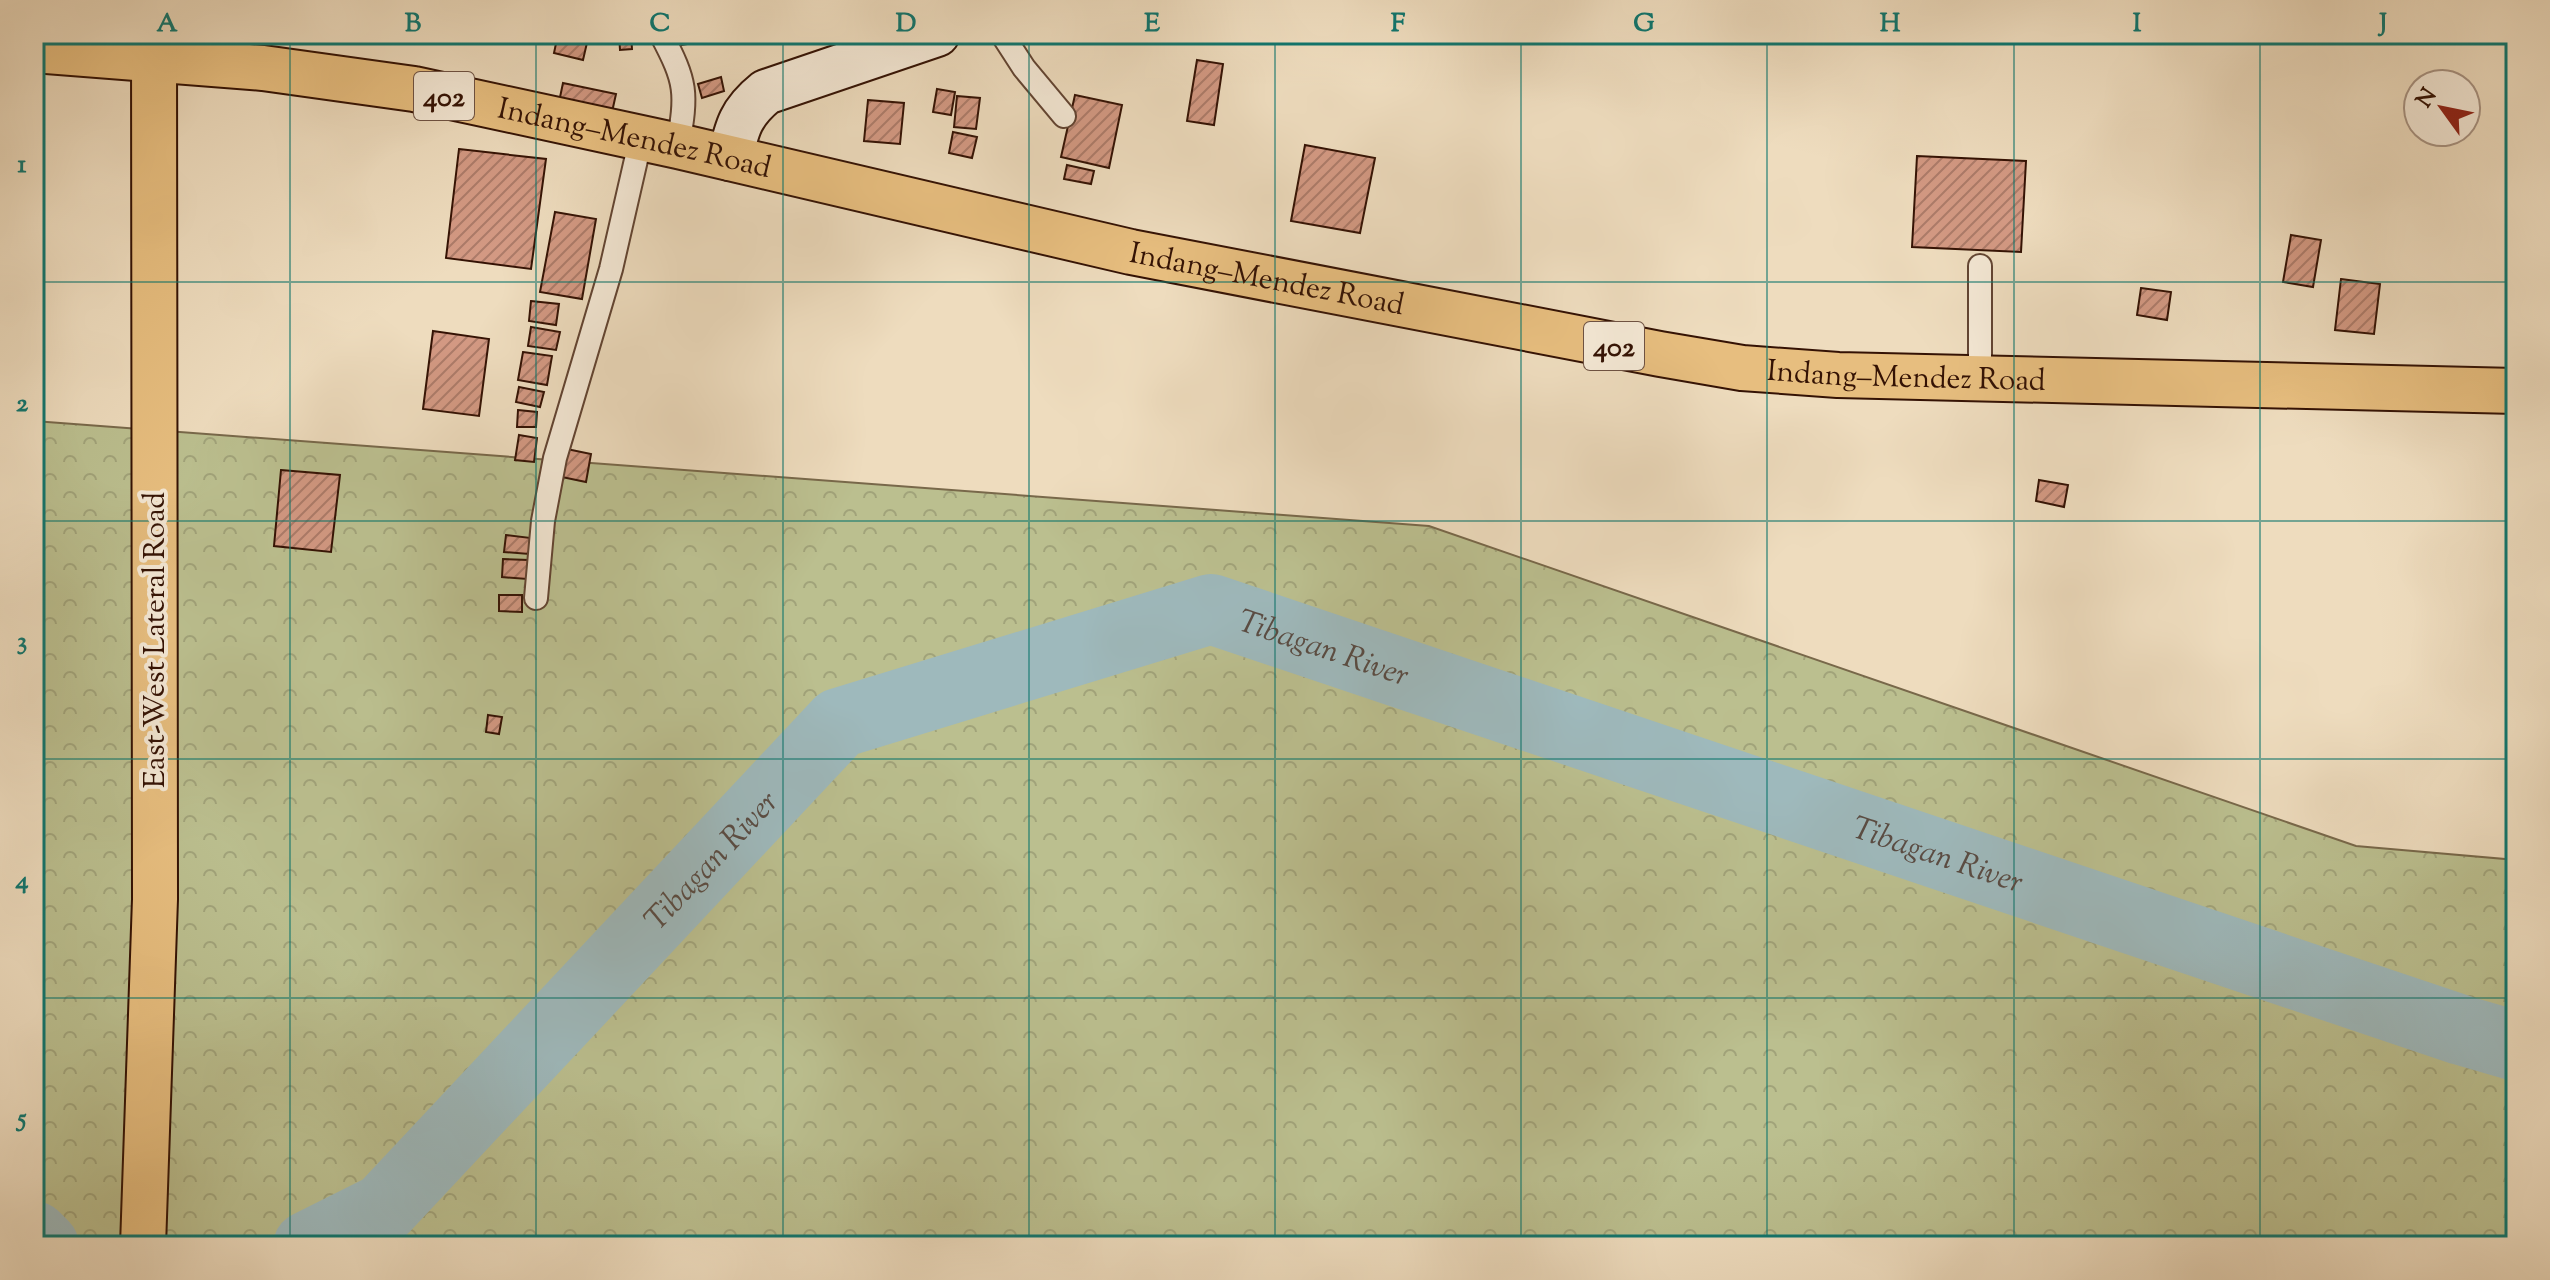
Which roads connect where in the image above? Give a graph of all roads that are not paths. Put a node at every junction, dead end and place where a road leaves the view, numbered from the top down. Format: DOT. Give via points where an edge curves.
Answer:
graph roads {
  1 [pos="661,34"];
  2 [pos="937,34"];
  3 [pos="1002,34"];
  4 [pos="153,46"];
  5 [pos="34,50"];
  6 [pos="1064,116"];
  7 [pos="660,142"];
  8 [pos="730,158"];
  9 [pos="1980,266"];
  10 [pos="1980,379"];
  11 [pos="2516,391"];
  12 [pos="536,598"];
  13 [pos="143,1246"];
  1 -- 7 [label="lane" via="685,89"];
  2 -- 8 [label="street" via="766,92 747,108"];
  3 -- 6 [label="lane"];
  4 -- 5 [label="main road, Indang–Mendez Road / 402"];
  4 -- 7 [label="main road, Indang–Mendez Road / 402" via="414,89"];
  4 -- 13 [label="main road, East-West Lateral Road" via="155,899"];
  7 -- 8 [label="main road, Indang–Mendez Road / 402"];
  7 -- 12 [label="lane" via="611,269 555,458"];
  8 -- 10 [label="main road, Indang–Mendez Road / 402" via="1131,252 1660,354 1742,368"];
  9 -- 10 [label="lane"];
  10 -- 11 [label="main road, Indang–Mendez Road / 402"];
}
